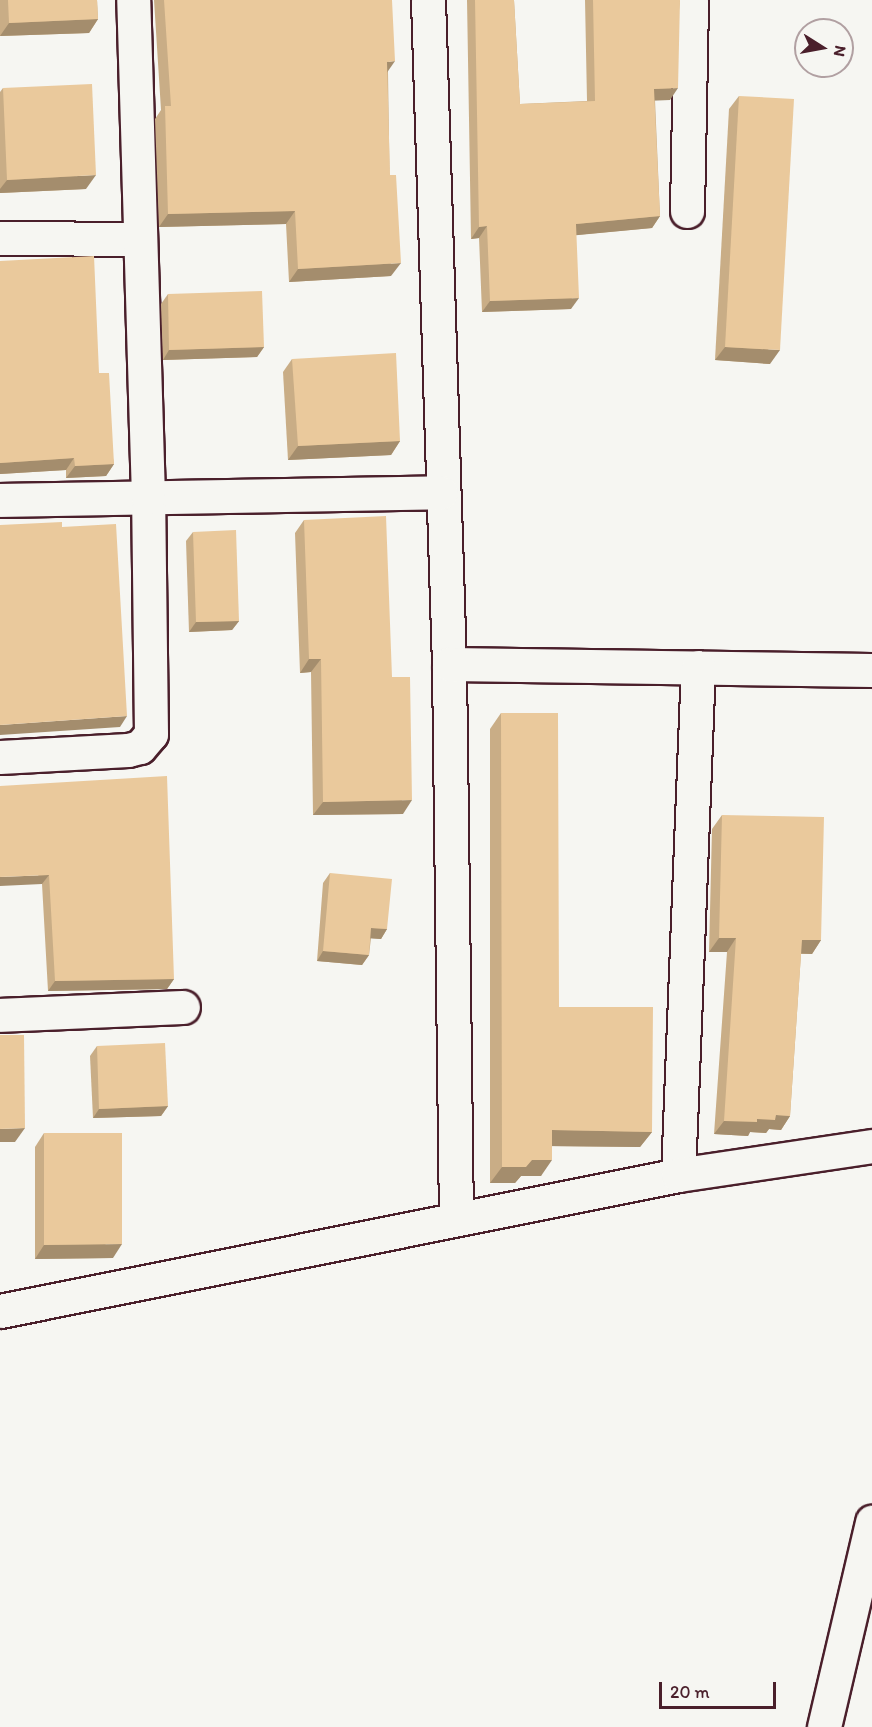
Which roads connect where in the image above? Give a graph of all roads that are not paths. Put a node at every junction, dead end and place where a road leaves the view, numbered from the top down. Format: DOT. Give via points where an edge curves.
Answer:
graph roads {
  1 [pos="133,0"];
  2 [pos="428,0"];
  3 [pos="691,0"];
  4 [pos="687,211"];
  5 [pos="0,238"];
  6 [pos="140,238"];
  7 [pos="441,492"];
  8 [pos="148,497"];
  9 [pos="0,500"];
  10 [pos="449,664"];
  11 [pos="698,668"];
  12 [pos="872,670"];
  13 [pos="0,757"];
  14 [pos="183,1007"];
  15 [pos="0,1015"];
  16 [pos="872,1146"];
  17 [pos="678,1175"];
  18 [pos="456,1218"];
  19 [pos="0,1311"];
  20 [pos="872,1522"];
  21 [pos="868,1553"];
  22 [pos="824,1727"];
  1 -- 6 [label="street"];
  2 -- 7 [label="street"];
  3 -- 4 [label="street"];
  5 -- 6 [label="street"];
  6 -- 8 [label="street"];
  7 -- 8 [label="street"];
  7 -- 10 [label="street"];
  8 -- 9 [label="street"];
  8 -- 13 [label="street" via="152,723 147,741 128,750"];
  10 -- 11 [label="street"];
  10 -- 18 [label="street"];
  11 -- 12 [label="street"];
  11 -- 17 [label="street"];
  14 -- 15 [label="street"];
  16 -- 17 [label="street"];
  17 -- 18 [label="street"];
  18 -- 19 [label="street"];
  20 -- 21 [label="street"];
  21 -- 22 [label="street"];
}
